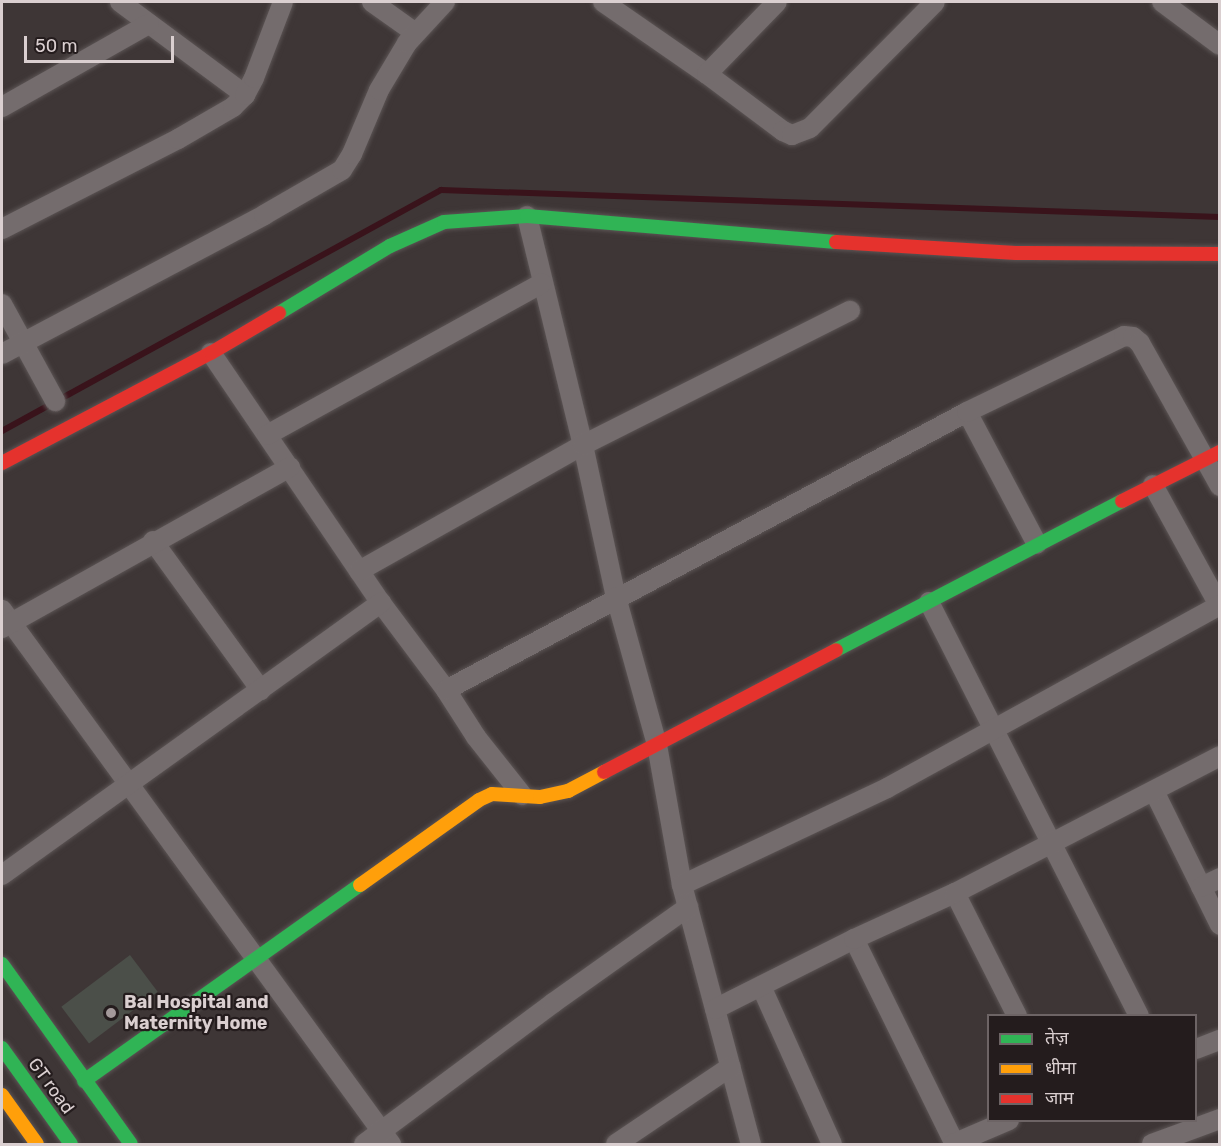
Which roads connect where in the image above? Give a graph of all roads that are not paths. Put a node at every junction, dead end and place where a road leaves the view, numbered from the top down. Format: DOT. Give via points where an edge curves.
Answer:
graph roads {
  1 [pos="120,2"];
  2 [pos="283,2"];
  3 [pos="372,2"];
  4 [pos="445,2"];
  5 [pos="777,2"];
  6 [pos="935,2"];
  7 [pos="1162,2"];
  8 [pos="610,3"];
  9 [pos="149,24"];
  10 [pos="414,32"];
  11 [pos="1220,45"];
  12 [pos="707,74"];
  13 [pos="245,94"];
  14 [pos="2,107"];
  15 [pos="527,216"];
  16 [pos="2,229"];
  17 [pos="1220,254"];
  18 [pos="542,283"];
  19 [pos="2,304"];
  20 [pos="850,311"];
  21 [pos="22,342"];
  22 [pos="211,353"];
  23 [pos="2,354"];
  24 [pos="55,401"];
  25 [pos="967,412"];
  26 [pos="267,435"];
  27 [pos="583,445"];
  28 [pos="1212,455"];
  29 [pos="2,463"];
  30 [pos="290,467"];
  31 [pos="1153,485"];
  32 [pos="1220,486"];
  33 [pos="153,541"];
  34 [pos="1037,544"];
  35 [pos="359,571"];
  36 [pos="616,597"];
  37 [pos="929,602"];
  38 [pos="381,603"];
  39 [pos="1219,606"];
  40 [pos="4,620"];
  41 [pos="261,690"];
  42 [pos="446,690"];
  43 [pos="993,730"];
  44 [pos="657,745"];
  45 [pos="1220,756"];
  46 [pos="126,785"];
  47 [pos="1154,791"];
  48 [pos="522,795"];
  49 [pos="1051,841"];
  50 [pos="2,875"];
  51 [pos="1220,878"];
  52 [pos="682,885"];
  53 [pos="1201,887"];
  54 [pos="955,893"];
  55 [pos="688,907"];
  56 [pos="1220,926"];
  57 [pos="854,939"];
  58 [pos="256,957"];
  59 [pos="2,964"];
  60 [pos="761,986"];
  61 [pos="715,1009"];
  62 [pos="1016,1014"];
  63 [pos="1139,1014"];
  64 [pos="1220,1040"];
  65 [pos="2,1048"];
  66 [pos="1197,1049"];
  67 [pos="730,1067"];
  68 [pos="84,1081"];
  69 [pos="2,1095"];
  70 [pos="1220,1119"];
  71 [pos="999,1131"];
  72 [pos="386,1138"];
  73 [pos="37,1144"];
  74 [pos="71,1144"];
  75 [pos="131,1144"];
  76 [pos="364,1144"];
  77 [pos="616,1144"];
  78 [pos="751,1144"];
  79 [pos="832,1144"];
  80 [pos="954,1144"];
  81 [pos="1152,1144"];
  1 -- 9 [label="street"];
  2 -- 13 [label="street"];
  3 -- 10 [label="street"];
  4 -- 10 [label="street"];
  5 -- 12 [label="street"];
  6 -- 12 [label="street" via="803,133 792,135 783,131"];
  7 -- 11 [label="street"];
  8 -- 12 [label="street"];
  9 -- 13 [label="street"];
  9 -- 14 [label="street"];
  10 -- 21 [label="street" via="379,90 342,170"];
  13 -- 16 [label="street" via="216,119"];
  15 -- 17 [label="main road" via="764,238 1016,253"];
  15 -- 18 [label="street"];
  15 -- 22 [label="main road" via="444,222 420,231"];
  18 -- 26 [label="street"];
  18 -- 27 [label="street"];
  19 -- 21 [label="street"];
  20 -- 27 [label="street"];
  21 -- 23 [label="street"];
  21 -- 24 [label="street"];
  22 -- 26 [label="street"];
  22 -- 29 [label="main road"];
  25 -- 28 [label="street" via="1113,340 1133,338 1140,343"];
  25 -- 34 [label="street"];
  25 -- 36 [label="street"];
  26 -- 30 [label="street"];
  27 -- 35 [label="street"];
  27 -- 36 [label="street"];
  28 -- 31 [label="main road"];
  28 -- 32 [label="street"];
  30 -- 33 [label="street"];
  30 -- 35 [label="street"];
  31 -- 34 [label="main road"];
  31 -- 39 [label="street"];
  33 -- 40 [label="street"];
  33 -- 41 [label="street"];
  34 -- 37 [label="main road"];
  35 -- 38 [label="street"];
  36 -- 42 [label="street"];
  36 -- 44 [label="street"];
  37 -- 43 [label="street"];
  37 -- 44 [label="main road"];
  38 -- 41 [label="street"];
  38 -- 42 [label="street"];
  39 -- 43 [label="street"];
  40 -- 46 [label="street"];
  41 -- 46 [label="street"];
  42 -- 48 [label="street" via="476,737"];
  43 -- 49 [label="street"];
  43 -- 52 [label="street" via="887,788"];
  44 -- 48 [label="main road" via="568,791 553,796"];
  44 -- 52 [label="street"];
  45 -- 47 [label="street"];
  46 -- 50 [label="street"];
  46 -- 58 [label="street"];
  47 -- 49 [label="street"];
  47 -- 53 [label="street"];
  48 -- 58 [label="main road" via="492,794 479,800"];
  49 -- 54 [label="street"];
  49 -- 63 [label="street"];
  51 -- 53 [label="street"];
  52 -- 55 [label="street"];
  53 -- 56 [label="street"];
  54 -- 57 [label="street"];
  54 -- 62 [label="street"];
  55 -- 61 [label="street"];
  55 -- 72 [label="street" via="553,1003"];
  57 -- 60 [label="street"];
  57 -- 80 [label="street"];
  58 -- 68 [label="main road"];
  58 -- 72 [label="street"];
  59 -- 68 [label="main road"];
  60 -- 61 [label="street"];
  60 -- 79 [label="street"];
  61 -- 67 [label="street"];
  64 -- 66 [label="street"];
  65 -- 74 [label="main road, GT road"];
  67 -- 77 [label="street"];
  67 -- 78 [label="street"];
  68 -- 75 [label="main road"];
  69 -- 73 [label="main road"];
  70 -- 81 [label="street"];
  71 -- 80 [label="street"];
  72 -- 76 [label="street"];
}
